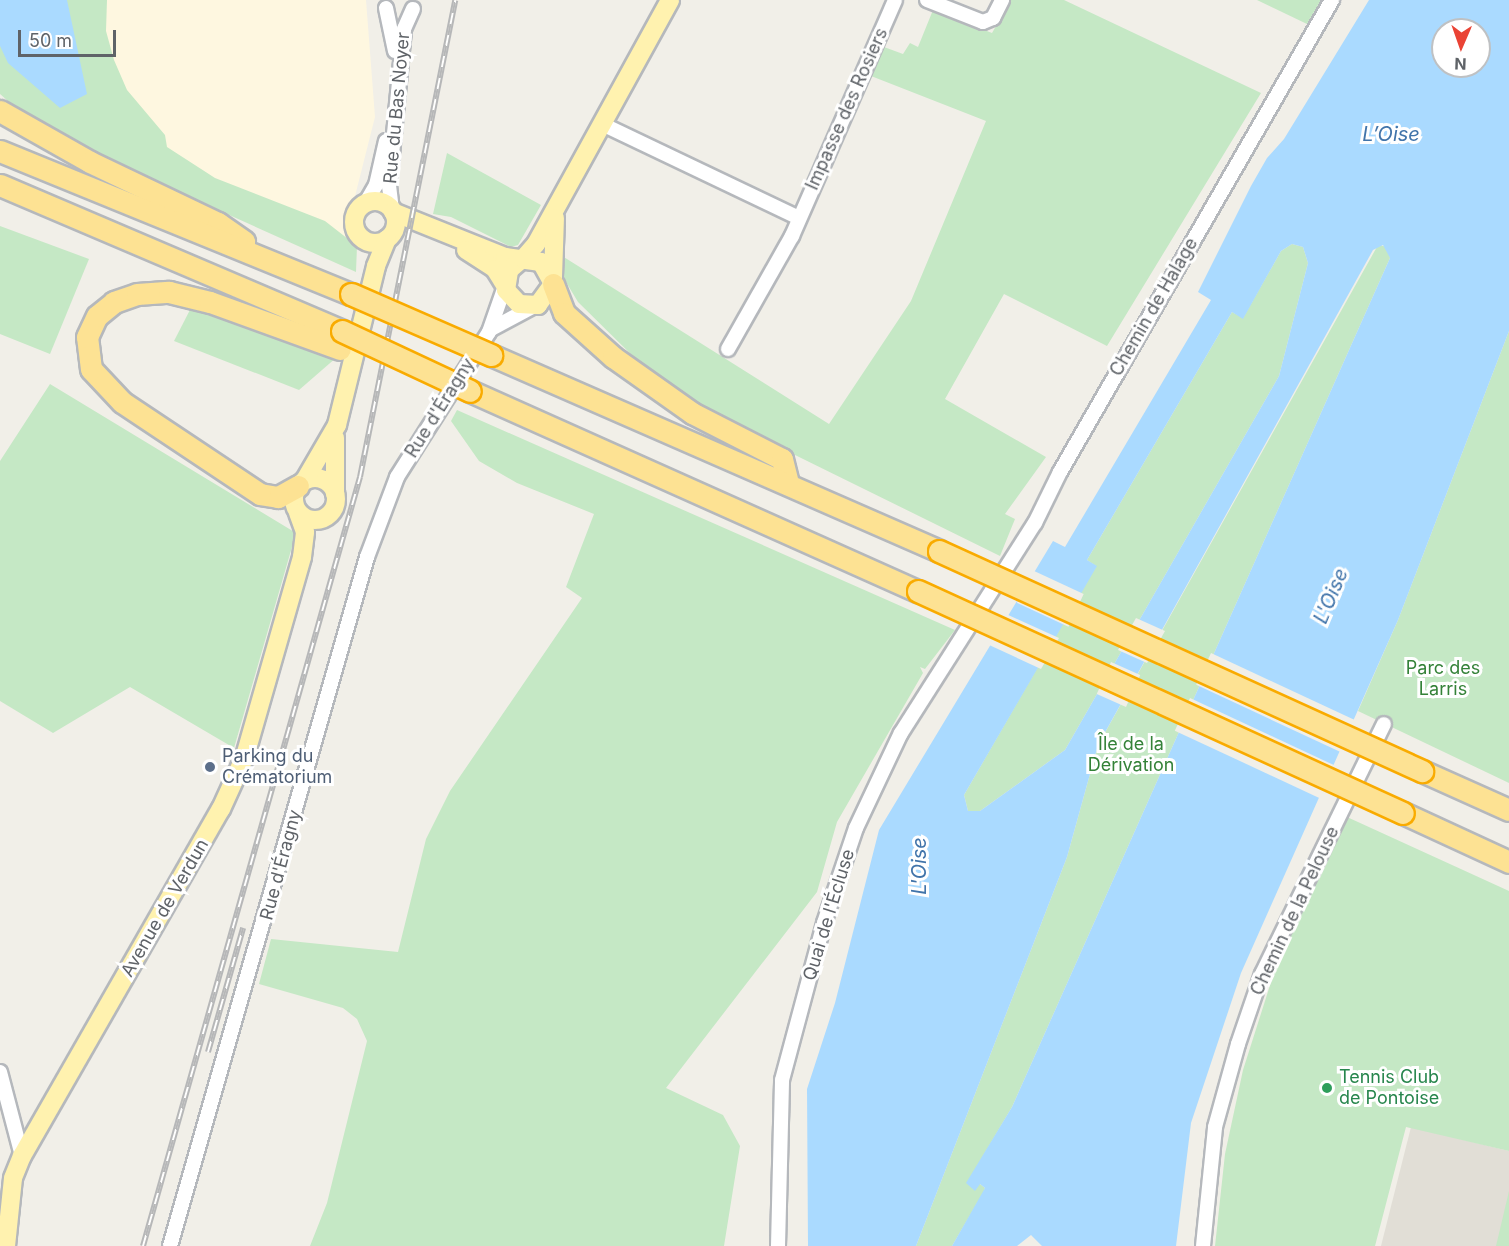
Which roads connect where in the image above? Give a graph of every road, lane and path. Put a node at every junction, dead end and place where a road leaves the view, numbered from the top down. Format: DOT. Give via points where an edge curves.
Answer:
graph roads {
  1 [pos="670,0"];
  2 [pos="895,0"];
  3 [pos="927,0"];
  4 [pos="1002,0"];
  5 [pos="1332,0"];
  6 [pos="384,4"];
  7 [pos="416,4"];
  8 [pos="0,111"];
  9 [pos="602,124"];
  10 [pos="0,151"];
  11 [pos="0,185"];
  12 [pos="561,196"];
  13 [pos="365,204"];
  14 [pos="392,211"];
  15 [pos="797,217"];
  16 [pos="358,236"];
  17 [pos="388,238"];
  18 [pos="522,260"];
  19 [pos="272,261"];
  20 [pos="553,281"];
  21 [pos="505,286"];
  22 [pos="359,295"];
  23 [pos="535,306"];
  24 [pos="489,332"];
  25 [pos="341,340"];
  26 [pos="728,349"];
  27 [pos="337,425"];
  28 [pos="301,483"];
  29 [pos="788,483"];
  30 [pos="335,494"];
  31 [pos="298,513"];
  32 [pos="328,516"];
  33 [pos="302,557"];
  34 [pos="979,616"];
  35 [pos="1384,724"];
  36 [pos="1509,810"];
  37 [pos="1509,862"];
  38 [pos="0,1072"];
  39 [pos="22,1156"];
  40 [pos="6,1246"];
  41 [pos="170,1246"];
  42 [pos="778,1246"];
  43 [pos="1203,1246"];
  1 -- 9 [label="main road"];
  2 -- 15 [label="street, Impasse des Rosiers"];
  3 -- 4 [label="street" via="982,22 993,18"];
  5 -- 34 [label="street, Chemin de Halage"];
  6 -- 7 [label="street" via="398,13"];
  6 -- 13 [label="street, Rue du Bas Noyer" via="394,32 393,105 377,181"];
  7 -- 14 [label="street, Rue du Bas Noyer" via="404,29 389,186"];
  8 -- 19 [label="highway" via="90,162 218,223"];
  9 -- 12 [label="main road"];
  9 -- 15 [label="street"];
  10 -- 19 [label="highway"];
  11 -- 25 [label="highway"];
  12 -- 18 [label="main road"];
  12 -- 20 [label="main road" via="551,240"];
  13 -- 14 [label="main road" via="378,202"];
  13 -- 16 [label="main road" via="354,218"];
  14 -- 17 [label="main road" via="396,225"];
  14 -- 18 [label="main road" via="409,222 437,227"];
  15 -- 26 [label="street, Impasse des Rosiers" via="792,236"];
  16 -- 17 [label="main road" via="372,243"];
  16 -- 22 [label="main road" via="366,257"];
  17 -- 21 [label="main road" via="410,234 448,241 490,265"];
  17 -- 22 [label="main road"];
  18 -- 20 [label="main road" via="541,262"];
  18 -- 21 [label="main road" via="508,270"];
  19 -- 22 [label="highway"];
  20 -- 23 [label="main road" via="549,297"];
  20 -- 29 [label="highway" via="564,313 613,357 692,413 782,459"];
  21 -- 23 [label="main road" via="516,303"];
  21 -- 24 [label="street, Rue d'Éragny"];
  22 -- 27 [label="main road" via="362,337"];
  22 -- 29 [label="highway, bridge"];
  23 -- 24 [label="street, Rue d'Éragny"];
  24 -- 41 [label="street, Rue d'Éragny" via="397,477 367,558"];
  25 -- 28 [label="highway" via="169,292 137,294 114,302 97,316 87,337 91,369 122,402 260,494 278,497"];
  25 -- 37 [label="highway, bridge" via="376,346"];
  27 -- 28 [label="main road"];
  27 -- 30 [label="main road"];
  28 -- 30 [label="main road" via="325,481"];
  28 -- 31 [label="main road" via="293,497"];
  29 -- 36 [label="highway, bridge"];
  30 -- 32 [label="main road" via="335,506"];
  31 -- 32 [label="main road" via="312,521"];
  31 -- 33 [label="main road, Avenue de Verdun" via="305,532"];
  32 -- 33 [label="main road, Avenue de Verdun"];
  33 -- 39 [label="main road, Avenue de Verdun" via="245,756 221,809"];
  34 -- 42 [label="street, Quai de l'Écluse" via="901,733 856,828 824,923 782,1080"];
  35 -- 43 [label="street, Chemin de la Pelouse" via="1262,974 1215,1127"];
  38 -- 39 [label="street"];
  39 -- 40 [label="main road, Avenue de Verdun" via="13,1178"];
}
